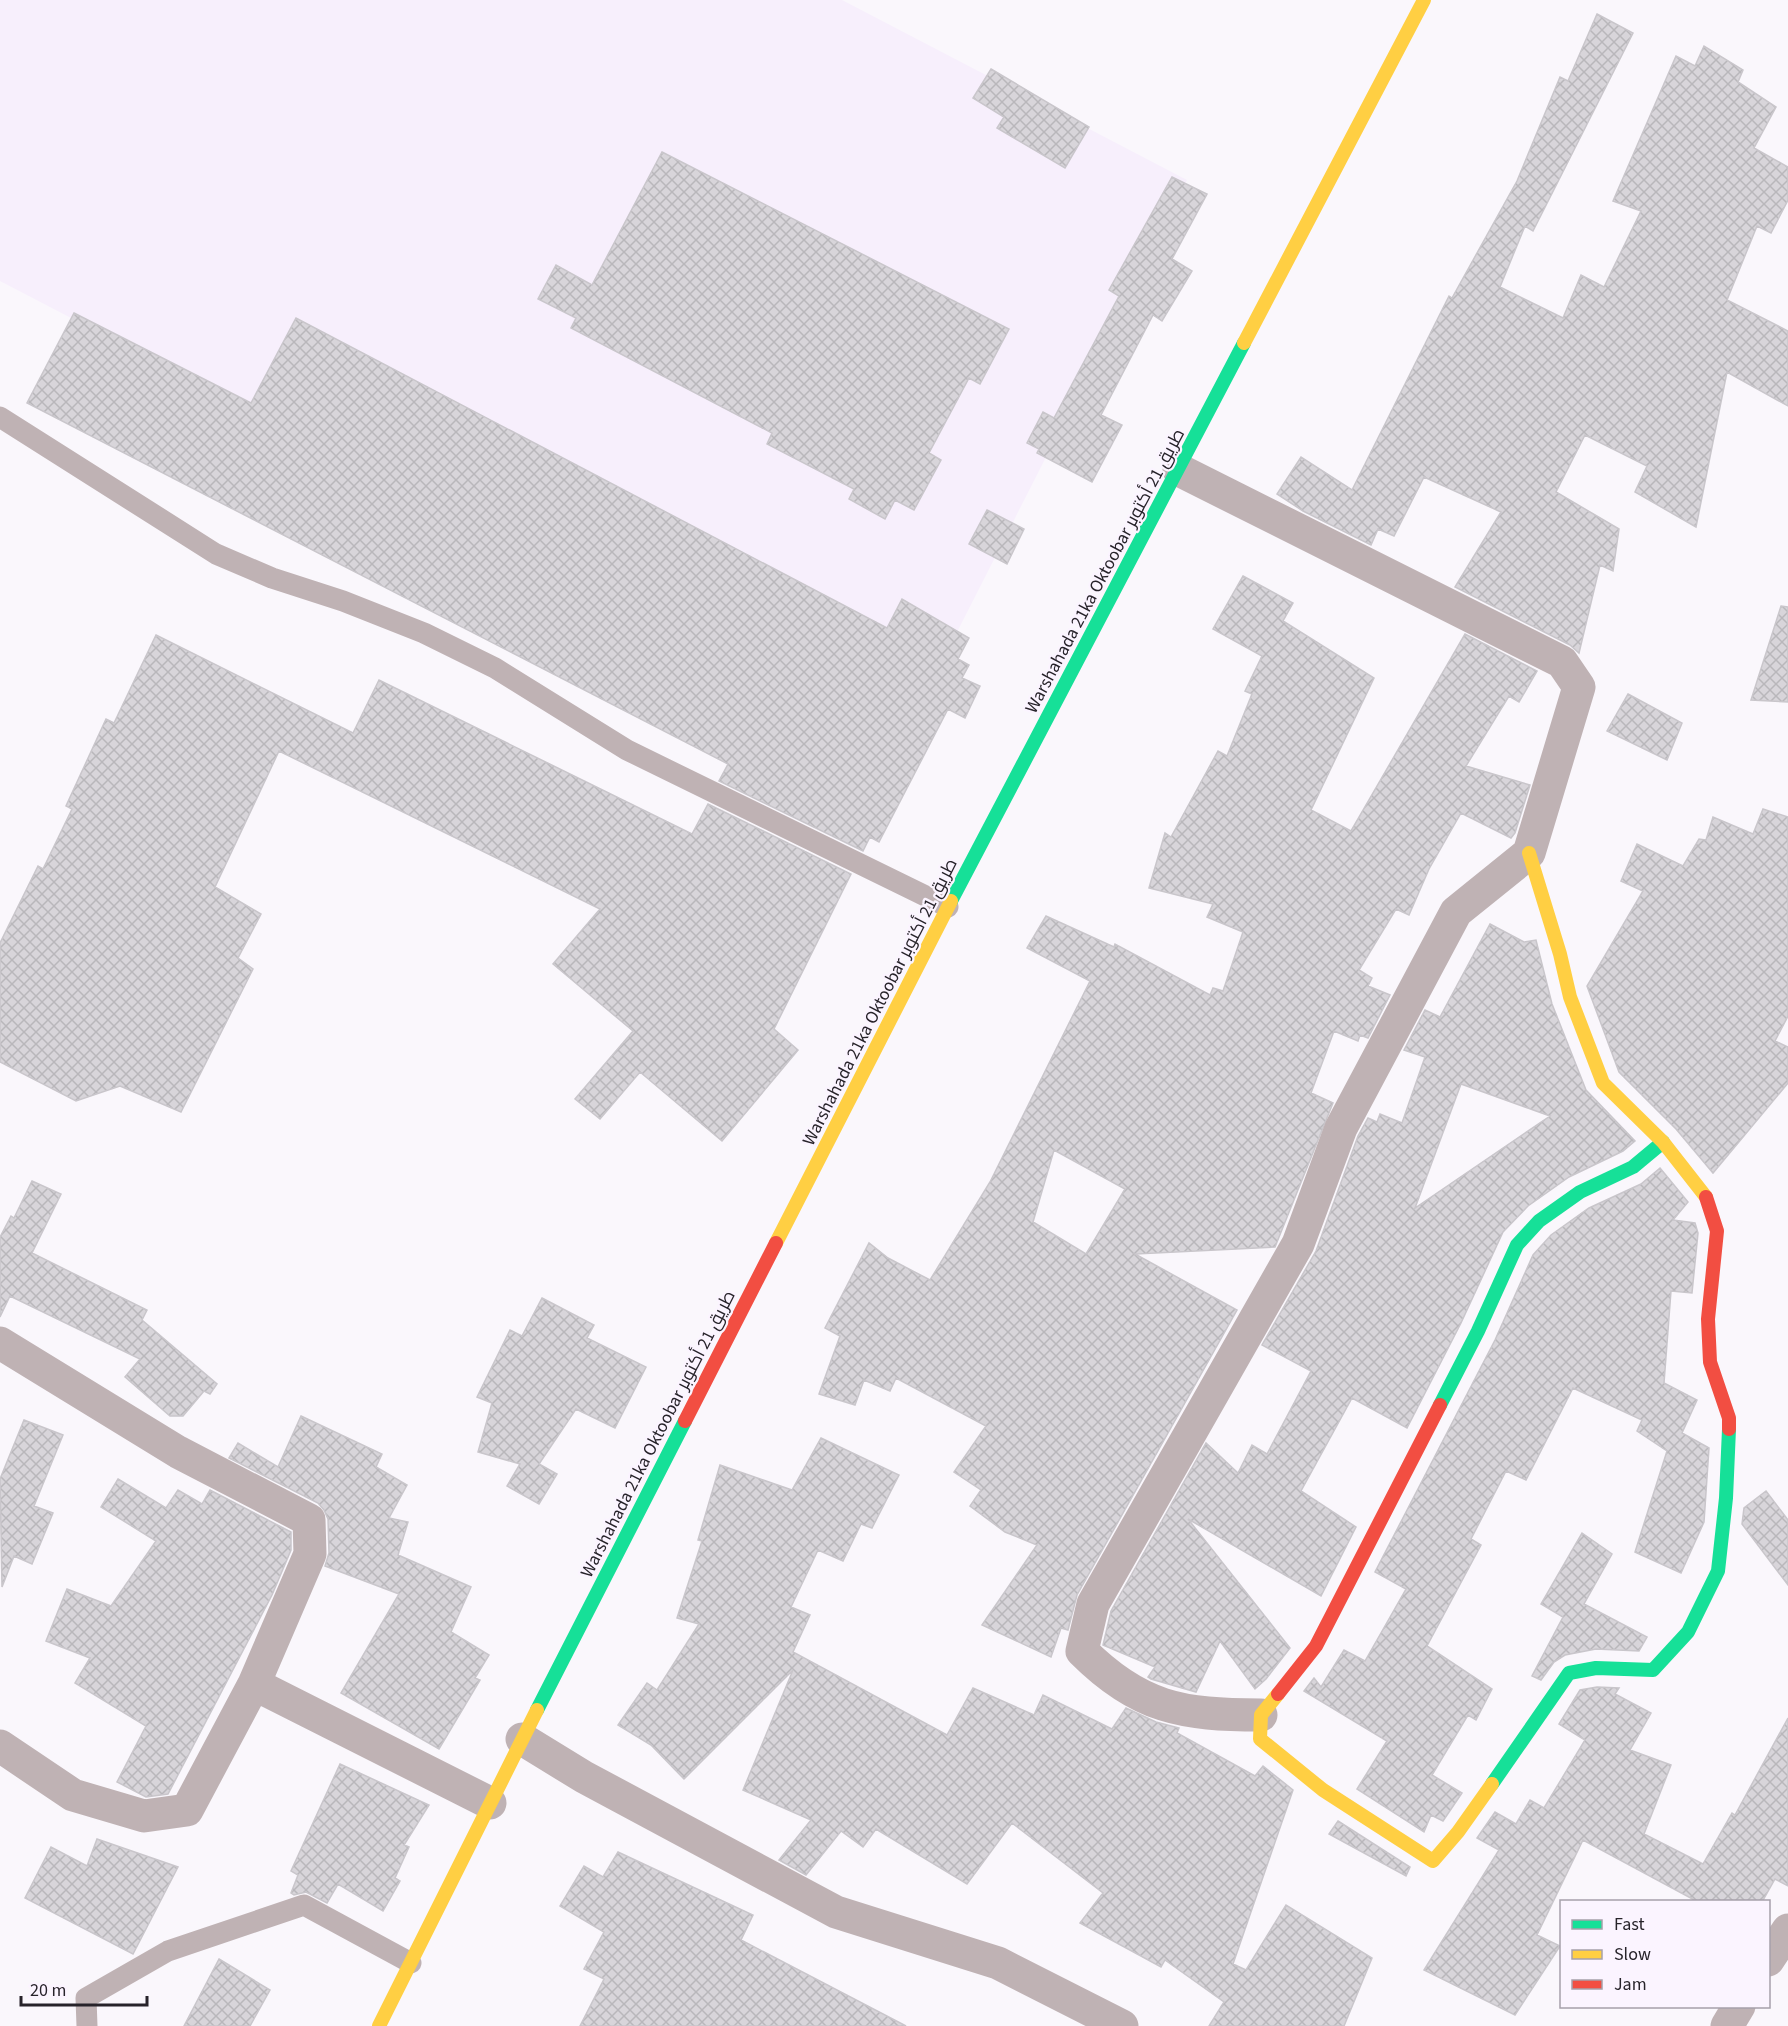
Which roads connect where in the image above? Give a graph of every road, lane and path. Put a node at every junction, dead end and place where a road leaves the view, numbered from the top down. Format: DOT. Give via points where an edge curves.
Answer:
graph roads {
  1 [pos="1424,0"];
  2 [pos="0,417"];
  3 [pos="1179,470"];
  4 [pos="1529,853"];
  5 [pos="948,907"];
  6 [pos="1664,1142"];
  7 [pos="0,1343"];
  8 [pos="254,1684"];
  9 [pos="1261,1715"];
  10 [pos="522,1739"];
  11 [pos="0,1746"];
  12 [pos="490,1803"];
  13 [pos="1788,1930"];
  14 [pos="1770,1957"];
  15 [pos="411,1963"];
  16 [pos="1738,2008"];
  17 [pos="87,2026"];
  18 [pos="379,2026"];
  19 [pos="1122,2026"];
  20 [pos="1727,2026"];
  1 -- 3 [label="main road, Warshahada 21ka Oktoobar طريق 21 أكتوبر"];
  2 -- 5 [label="lane" via="216,554 424,633 495,668 627,750"];
  3 -- 4 [label="street" via="1562,662 1579,687"];
  3 -- 5 [label="main road, Warshahada 21ka Oktoobar طريق 21 أكتوبر"];
  4 -- 6 [label="main road" via="1570,997 1603,1083"];
  4 -- 9 [label="street" via="1456,912 1341,1128 1298,1244 1093,1604 1082,1651 1107,1676 1155,1704 1215,1715"];
  5 -- 10 [label="main road, Warshahada 21ka Oktoobar طريق 21 أكتوبر"];
  6 -- 9 [label="main road" via="1633,1167 1580,1192 1539,1221 1517,1245 1478,1331 1316,1646"];
  6 -- 9 [label="main road" via="1704,1192 1717,1231 1708,1319 1710,1362 1730,1418 1718,1570 1688,1632 1653,1670 1596,1668 1569,1673 1458,1832 1433,1861 1323,1790 1260,1739"];
  7 -- 8 [label="street" via="178,1452 309,1520 310,1554"];
  8 -- 11 [label="street" via="187,1810 144,1816 73,1795"];
  8 -- 12 [label="street"];
  10 -- 12 [label="main road, Warshahada 21ka Oktoobar طريق 21 أكتوبر"];
  10 -- 19 [label="street" via="584,1777 836,1912 998,1963"];
  12 -- 15 [label="main road, Warshahada 21ka Oktoobar طريق 21 أكتوبر"];
  13 -- 14 [label="street"];
  15 -- 17 [label="lane" via="303,1905 168,1951 86,1998"];
  15 -- 18 [label="main road, Warshahada 21ka Oktoobar طريق 21 أكتوبر"];
  16 -- 20 [label="street"];
}
